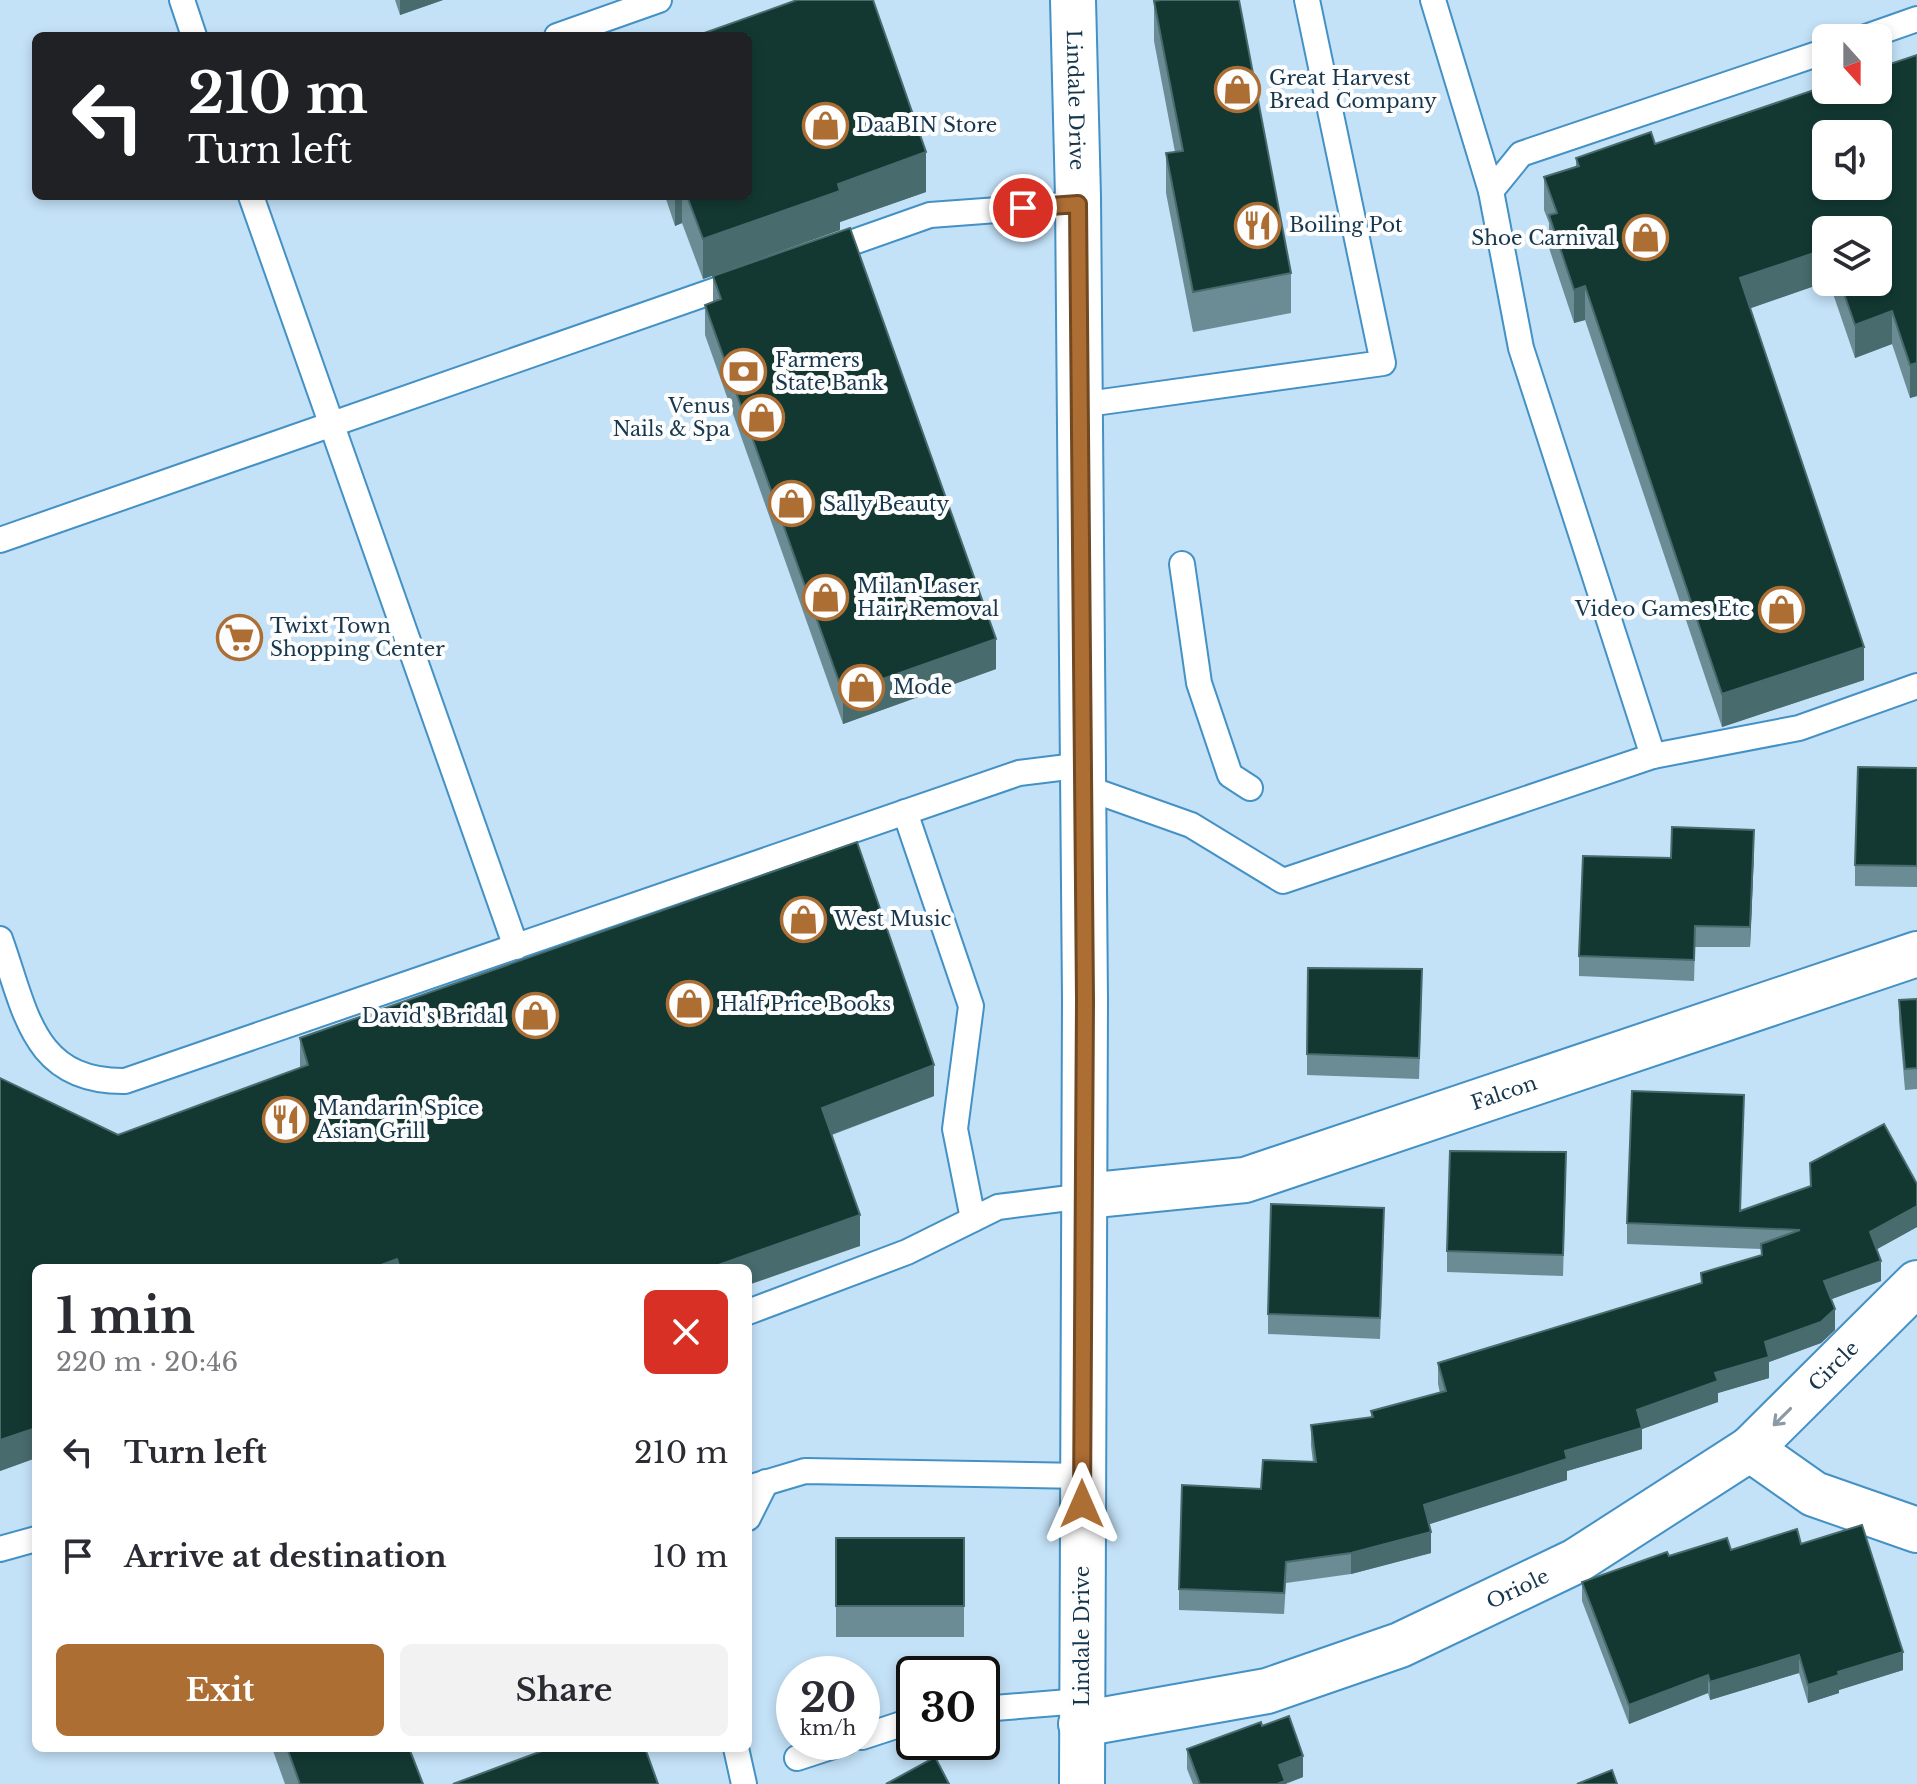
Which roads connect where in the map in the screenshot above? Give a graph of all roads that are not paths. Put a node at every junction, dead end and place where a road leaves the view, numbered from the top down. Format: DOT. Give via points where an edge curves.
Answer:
graph roads {
  1 [pos="182,0"];
  2 [pos="659,0"];
  3 [pos="1073,0"];
  4 [pos="1307,0"];
  5 [pos="1433,0"];
  6 [pos="1917,19"];
  7 [pos="1892,28"];
  8 [pos="193,32"];
  9 [pos="568,32"];
  10 [pos="1812,56"];
  11 [pos="1491,191"];
  12 [pos="252,200"];
  13 [pos="1078,204"];
  14 [pos="799,261"];
  15 [pos="770,271"];
  16 [pos="1080,405"];
  17 [pos="332,424"];
  18 [pos="0,540"];
  19 [pos="1182,564"];
  20 [pos="1917,686"];
  21 [pos="1653,756"];
  22 [pos="1084,776"];
  23 [pos="1250,788"];
  24 [pos="905,812"];
  25 [pos="0,939"];
  26 [pos="516,947"];
  27 [pos="1917,954"];
  28 [pos="1085,1196"];
  29 [pos="973,1219"];
  30 [pos="1917,1283"];
  31 [pos="752,1310"];
  32 [pos="1750,1449"];
  33 [pos="1082,1476"];
  34 [pos="757,1485"];
  35 [pos="1917,1530"];
  36 [pos="32,1540"];
  37 [pos="0,1549"];
  38 [pos="1000,1710"];
  39 [pos="1081,1713"];
  40 [pos="737,1752"];
  41 [pos="744,1784"];
  42 [pos="1082,1784"];
  1 -- 8 [label="lane"];
  2 -- 9 [label="lane"];
  3 -- 13 [label="street, Lindale Drive"];
  4 -- 16 [label="lane" via="1383,363"];
  5 -- 11 [label="lane"];
  6 -- 7 [label="lane"];
  10 -- 11 [label="lane" via="1521,154"];
  11 -- 21 [label="lane" via="1521,348"];
  12 -- 17 [label="lane"];
  13 -- 14 [label="lane" via="930,215"];
  13 -- 16 [label="street, Lindale Drive"];
  15 -- 17 [label="lane"];
  16 -- 22 [label="street, Lindale Drive"];
  17 -- 18 [label="lane"];
  17 -- 26 [label="lane"];
  19 -- 23 [label="lane" via="1199,683 1230,775"];
  20 -- 21 [label="lane" via="1799,728"];
  21 -- 22 [label="lane" via="1283,881 1191,825"];
  22 -- 24 [label="lane" via="1019,773"];
  22 -- 28 [label="street, Lindale Drive"];
  24 -- 26 [label="lane"];
  24 -- 29 [label="lane" via="971,1006 955,1129"];
  25 -- 26 [label="lane" via="35,1037 56,1062 101,1082 125,1081"];
  27 -- 28 [label="street, Falcon" via="1245,1180"];
  28 -- 29 [label="lane" via="998,1207"];
  28 -- 33 [label="street, Lindale Drive"];
  29 -- 31 [label="lane" via="907,1252"];
  30 -- 32 [label="street, Circle, one-way"];
  32 -- 35 [label="street" via="1814,1494"];
  32 -- 39 [label="street, Oriole" via="1576,1561 1400,1645 1267,1691"];
  33 -- 34 [label="lane" via="805,1471"];
  33 -- 39 [label="street, Lindale Drive"];
  36 -- 37 [label="lane"];
  38 -- 39 [label="lane"];
  39 -- 42 [label="street, Lindale Drive"];
  40 -- 41 [label="lane"];
}
